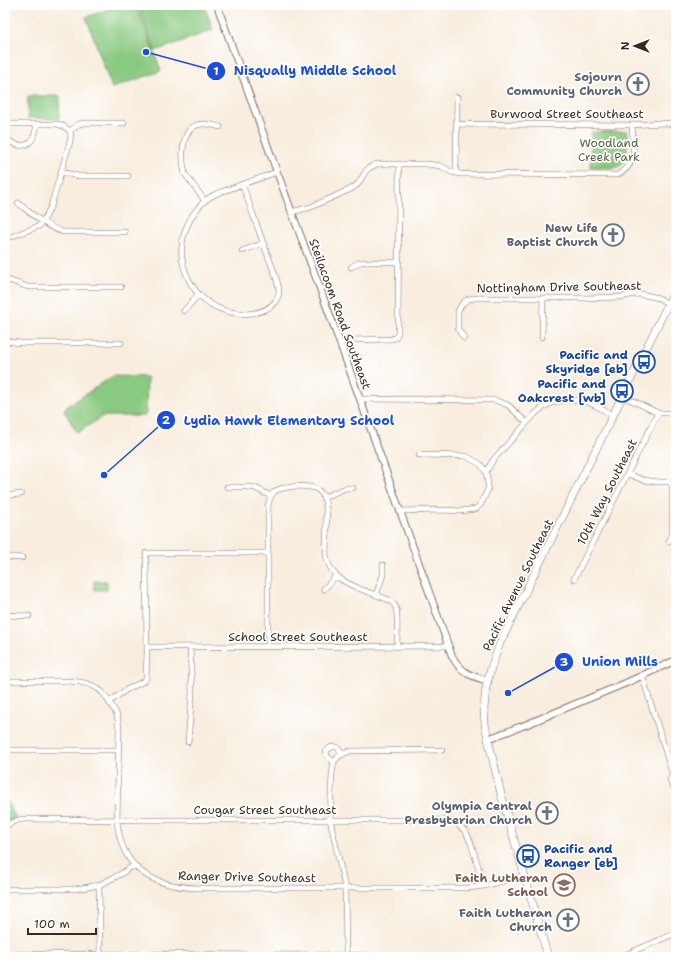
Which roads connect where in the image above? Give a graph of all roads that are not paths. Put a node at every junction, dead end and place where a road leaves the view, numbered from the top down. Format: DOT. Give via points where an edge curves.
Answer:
graph roads {
  1 [pos="217,5"];
  2 [pos="457,97"];
  3 [pos="124,123"];
  4 [pos="5,124"];
  5 [pos="37,124"];
  6 [pos="457,124"];
  7 [pos="676,124"];
  8 [pos="632,125"];
  9 [pos="220,127"];
  10 [pos="70,131"];
  11 [pos="5,134"];
  12 [pos="399,164"];
  13 [pos="61,172"];
  14 [pos="277,172"];
  15 [pos="456,173"];
  16 [pos="128,176"];
  17 [pos="242,184"];
  18 [pos="205,201"];
  19 [pos="18,203"];
  20 [pos="291,212"];
  21 [pos="42,222"];
  22 [pos="125,232"];
  23 [pos="5,239"];
  24 [pos="263,243"];
  25 [pos="242,251"];
  26 [pos="398,262"];
  27 [pos="351,267"];
  28 [pos="5,280"];
  29 [pos="121,287"];
  30 [pos="676,288"];
  31 [pos="199,294"];
  32 [pos="542,298"];
  33 [pos="668,304"];
  34 [pos="184,311"];
  35 [pos="542,337"];
  36 [pos="464,338"];
  37 [pos="5,341"];
  38 [pos="121,343"];
  39 [pos="340,345"];
  40 [pos="623,396"];
  41 [pos="360,399"];
  42 [pos="658,413"];
  43 [pos="676,413"];
  44 [pos="613,415"];
  45 [pos="527,423"];
  46 [pos="419,455"];
  47 [pos="486,472"];
  48 [pos="628,474"];
  49 [pos="676,479"];
  50 [pos="670,482"];
  51 [pos="227,487"];
  52 [pos="352,488"];
  53 [pos="21,494"];
  54 [pos="5,496"];
  55 [pos="271,496"];
  56 [pos="324,497"];
  57 [pos="400,511"];
  58 [pos="668,541"];
  59 [pos="268,553"];
  60 [pos="5,557"];
  61 [pos="22,558"];
  62 [pos="383,565"];
  63 [pos="336,576"];
  64 [pos="574,579"];
  65 [pos="324,589"];
  66 [pos="376,595"];
  67 [pos="5,615"];
  68 [pos="29,616"];
  69 [pos="448,646"];
  70 [pos="147,647"];
  71 [pos="190,647"];
  72 [pos="268,647"];
  73 [pos="397,647"];
  74 [pos="676,660"];
  75 [pos="642,675"];
  76 [pos="5,681"];
  77 [pos="488,681"];
  78 [pos="109,702"];
  79 [pos="488,739"];
  80 [pos="188,742"];
  81 [pos="5,750"];
  82 [pos="118,750"];
  83 [pos="442,750"];
  84 [pos="341,755"];
  85 [pos="334,762"];
  86 [pos="675,776"];
  87 [pos="676,785"];
  88 [pos="330,819"];
  89 [pos="118,820"];
  90 [pos="5,827"];
  91 [pos="134,865"];
  92 [pos="525,875"];
  93 [pos="99,885"];
  94 [pos="484,886"];
  95 [pos="345,888"];
  96 [pos="5,889"];
  97 [pos="676,933"];
  98 [pos="5,954"];
  99 [pos="35,955"];
  100 [pos="100,956"];
  101 [pos="346,956"];
  102 [pos="375,957"];
  103 [pos="548,957"];
  104 [pos="620,957"];
  1 -- 14 [label="street, Steilacoom Road Southeast"];
  2 -- 6 [label="street"];
  3 -- 10 [label="street" via="84,123"];
  4 -- 5 [label="street"];
  5 -- 10 [label="street" via="62,125"];
  5 -- 11 [label="street" via="32,139 24,145 10,142"];
  6 -- 8 [label="street, Burwood Street Southeast"];
  6 -- 15 [label="street"];
  7 -- 8 [label="street, Burwood Street Southeast"];
  8 -- 15 [label="street" via="632,159 627,168 617,175"];
  9 -- 18 [label="street" via="206,124 193,126 184,142 186,177"];
  10 -- 13 [label="street" via="71,136"];
  12 -- 15 [label="street" via="441,166"];
  12 -- 20 [label="street" via="373,166 366,171 355,187 316,206"];
  12 -- 26 [label="street"];
  13 -- 16 [label="street" via="78,176"];
  13 -- 21 [label="street" via="51,206"];
  14 -- 17 [label="street"];
  14 -- 20 [label="street, Steilacoom Road Southeast"];
  17 -- 18 [label="street" via="213,195"];
  17 -- 24 [label="street"];
  18 -- 31 [label="street" via="192,215 186,227 181,251 189,282"];
  19 -- 21 [label="street"];
  20 -- 39 [label="street, Steilacoom Road Southeast"];
  21 -- 22 [label="street" via="63,232"];
  21 -- 23 [label="street" via="35,228"];
  24 -- 25 [label="street"];
  24 -- 31 [label="street" via="279,292 274,303 267,309 249,313 226,311"];
  26 -- 27 [label="street" via="360,262"];
  26 -- 39 [label="street" via="396,337 388,340 350,340"];
  28 -- 29 [label="street" via="28,287"];
  30 -- 33 [label="main road, Pacific Avenue Southeast"];
  31 -- 34 [label="street"];
  32 -- 33 [label="street, Nottingham Drive Southeast" via="621,297 640,294 659,298"];
  32 -- 35 [label="street"];
  32 -- 36 [label="street, Nottingham Drive Southeast" via="468,299 462,304 457,316 458,329"];
  33 -- 40 [label="main road, Pacific Avenue Southeast"];
  37 -- 38 [label="street"];
  39 -- 41 [label="street, Steilacoom Road Southeast"];
  40 -- 42 [label="street"];
  40 -- 44 [label="main road, Pacific Avenue Southeast"];
  41 -- 45 [label="street" via="494,400 508,405"];
  41 -- 57 [label="street, Steilacoom Road Southeast"];
  42 -- 43 [label="street"];
  42 -- 48 [label="street, 10th Way Southeast"];
  44 -- 45 [label="street" via="585,401 561,400 546,405"];
  44 -- 77 [label="main road, Pacific Avenue Southeast" via="500,643"];
  45 -- 47 [label="street" via="493,460"];
  46 -- 47 [label="street" via="466,456 480,464"];
  47 -- 57 [label="street" via="488,489 476,509"];
  48 -- 50 [label="street" via="643,480"];
  48 -- 64 [label="street, 10th Way Southeast"];
  49 -- 50 [label="street"];
  50 -- 58 [label="street" via="672,536"];
  51 -- 55 [label="street" via="255,488"];
  52 -- 56 [label="street"];
  53 -- 54 [label="street"];
  55 -- 56 [label="street" via="282,488 308,487 317,490"];
  55 -- 59 [label="street" via="268,506"];
  56 -- 63 [label="street" via="326,555"];
  57 -- 69 [label="street, Steilacoom Road Southeast"];
  59 -- 70 [label="street" via="146,553"];
  59 -- 72 [label="street"];
  60 -- 61 [label="street"];
  62 -- 66 [label="street" via="383,575"];
  63 -- 65 [label="street"];
  63 -- 66 [label="street" via="346,583"];
  66 -- 73 [label="street" via="391,601 396,608"];
  67 -- 68 [label="street"];
  69 -- 73 [label="street, School Street Southeast"];
  69 -- 77 [label="street, Steilacoom Road Southeast" via="461,669"];
  70 -- 71 [label="street, School Street Southeast"];
  70 -- 78 [label="street" via="146,679"];
  71 -- 72 [label="street, School Street Southeast"];
  71 -- 80 [label="street" via="192,693"];
  72 -- 73 [label="street, School Street Southeast"];
  74 -- 75 [label="street"];
  75 -- 79 [label="street"];
  75 -- 86 [label="street"];
  76 -- 78 [label="street, Ranger Drive Southeast" via="82,682 98,689"];
  77 -- 79 [label="main road, Pacific Avenue Southeast" via="484,708"];
  78 -- 82 [label="street, Ranger Drive Southeast" via="117,713"];
  79 -- 92 [label="main road, Pacific Avenue Southeast"];
  81 -- 82 [label="street"];
  82 -- 89 [label="street, Ranger Drive Southeast"];
  83 -- 84 [label="street" via="362,750"];
  84 -- 85 [label="street"];
  84 -- 85 [label="street" via="337,747 328,749 327,755"];
  85 -- 88 [label="street"];
  86 -- 87 [label="street" via="670,781 672,785"];
  88 -- 89 [label="street, Cougar Street Southeast"];
  88 -- 94 [label="street, Cougar Street Southeast" via="445,820 456,823 469,836"];
  88 -- 95 [label="street"];
  89 -- 90 [label="street, Cougar Street Southeast" via="20,819"];
  89 -- 91 [label="street, Ranger Drive Southeast" via="123,846"];
  91 -- 93 [label="street"];
  91 -- 95 [label="street, Ranger Drive Southeast" via="156,881 186,888"];
  92 -- 94 [label="street, Ranger Drive Southeast"];
  92 -- 103 [label="main road, Pacific Avenue Southeast"];
  93 -- 96 [label="street" via="75,889"];
  93 -- 100 [label="street"];
  94 -- 95 [label="street, Ranger Drive Southeast"];
  95 -- 101 [label="street"];
  97 -- 104 [label="street"];
  98 -- 99 [label="street"];
  99 -- 100 [label="street"];
  100 -- 101 [label="street"];
  101 -- 102 [label="street"];
}
